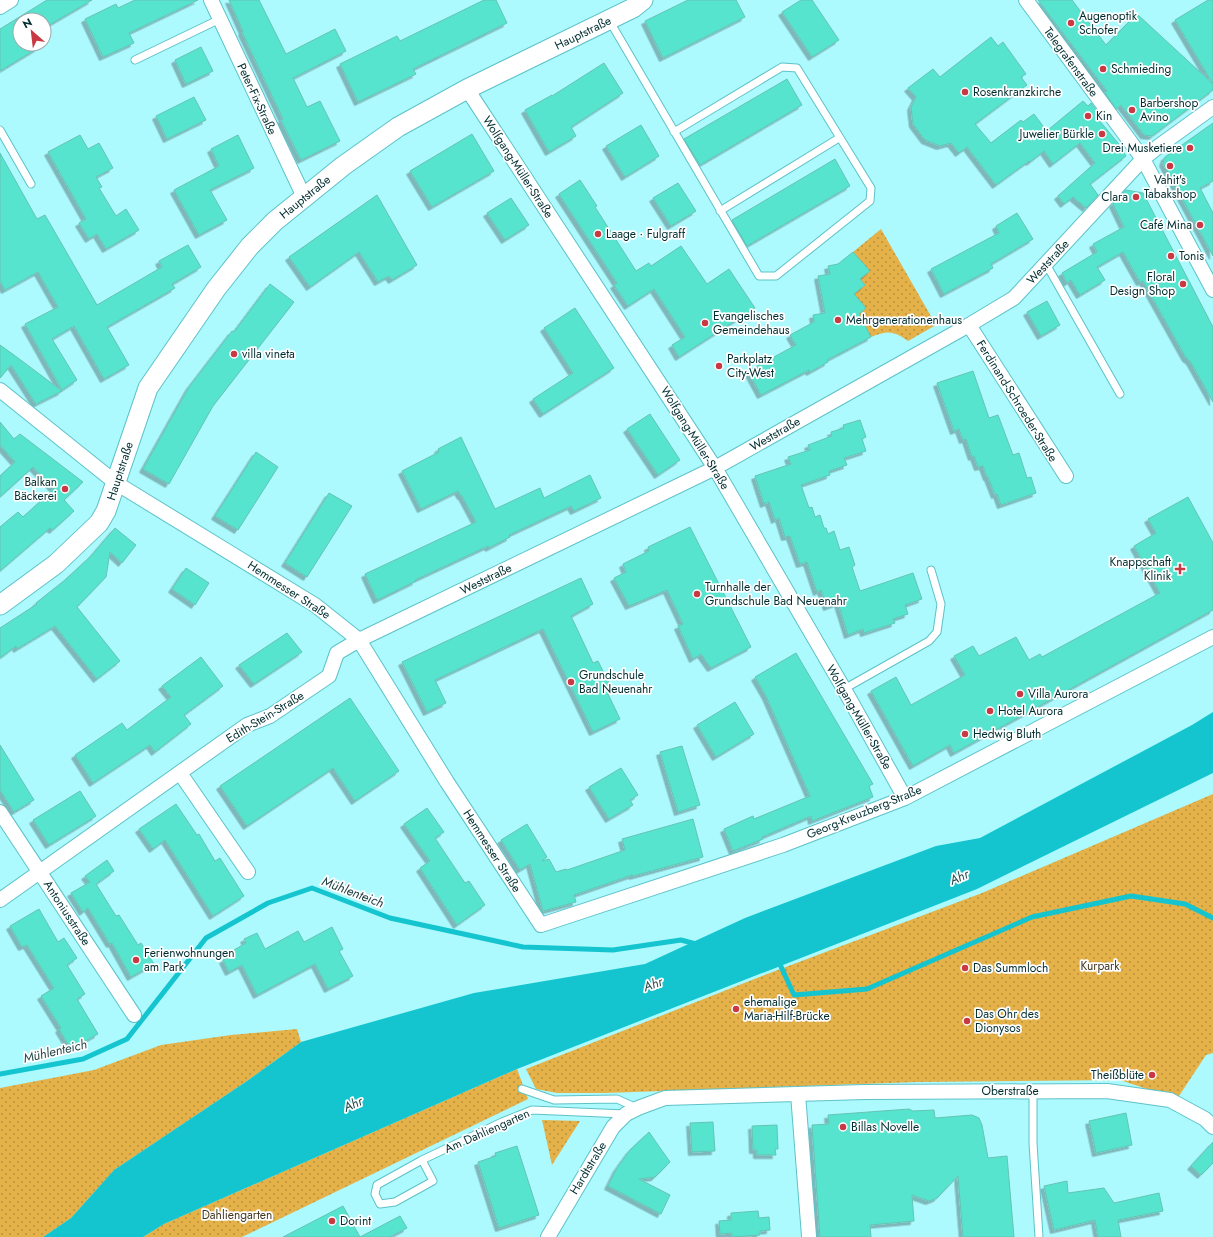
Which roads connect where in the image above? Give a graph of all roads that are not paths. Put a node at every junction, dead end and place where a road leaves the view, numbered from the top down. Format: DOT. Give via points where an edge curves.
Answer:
graph roads {
  1 [pos="11,0"];
  2 [pos="211,0"];
  3 [pos="642,0"];
  4 [pos="1026,0"];
  5 [pos="0,7"];
  6 [pos="220,19"];
  7 [pos="609,20"];
  8 [pos="135,60"];
  9 [pos="467,89"];
  10 [pos="1213,106"];
  11 [pos="0,130"];
  12 [pos="674,132"];
  13 [pos="840,138"];
  14 [pos="1143,159"];
  15 [pos="31,184"];
  16 [pos="304,197"];
  17 [pos="720,211"];
  18 [pos="1046,264"];
  19 [pos="1213,290"];
  20 [pos="969,325"];
  21 [pos="0,390"];
  22 [pos="1120,394"];
  23 [pos="715,468"];
  24 [pos="1066,476"];
  25 [pos="116,483"];
  26 [pos="931,570"];
  27 [pos="0,605"];
  28 [pos="1213,636"];
  29 [pos="359,640"];
  30 [pos="844,689"];
  31 [pos="180,773"];
  32 [pos="905,798"];
  33 [pos="0,812"];
  34 [pos="40,872"];
  35 [pos="248,872"];
  36 [pos="0,900"];
  37 [pos="541,925"];
  38 [pos="134,1015"];
  39 [pos="522,1089"];
  40 [pos="1033,1091"];
  41 [pos="798,1094"];
  42 [pos="632,1111"];
  43 [pos="1213,1127"];
  44 [pos="422,1160"];
  45 [pos="809,1236"];
  46 [pos="548,1237"];
  47 [pos="1039,1237"];
  1 -- 5 [label="street"];
  2 -- 6 [label="street, Peter-Fix-Straße"];
  3 -- 7 [label="street, Hauptstraße" via="633,8"];
  4 -- 14 [label="street, Telegrafenstraße"];
  6 -- 8 [label="lane"];
  6 -- 16 [label="street, Peter-Fix-Straße"];
  7 -- 9 [label="street, Hauptstraße"];
  7 -- 12 [label="lane"];
  9 -- 16 [label="street, Hauptstraße" via="398,127"];
  9 -- 23 [label="street, Wolfgang-Müller-Straße"];
  10 -- 14 [label="street, Weststraße"];
  11 -- 15 [label="lane"];
  12 -- 13 [label="lane" via="782,67 797,68"];
  12 -- 17 [label="lane"];
  13 -- 17 [label="lane"];
  13 -- 17 [label="lane" via="871,188 870,201 776,276 759,276"];
  14 -- 18 [label="street, Weststraße"];
  14 -- 19 [label="street, Telegrafenstraße"];
  16 -- 25 [label="street, Hauptstraße" via="250,246 216,289 148,388"];
  18 -- 20 [label="street, Weststraße" via="1014,298"];
  18 -- 22 [label="lane"];
  20 -- 23 [label="street, Weststraße"];
  20 -- 24 [label="street, Ferdinand-Schroeder-Straße"];
  21 -- 25 [label="street, Hemmesser Straße"];
  23 -- 29 [label="street, Weststraße"];
  23 -- 30 [label="street, Wolfgang-Müller-Straße"];
  25 -- 27 [label="street, Hauptstraße" via="99,523 56,564"];
  25 -- 29 [label="street, Hemmesser Straße" via="315,605"];
  26 -- 30 [label="lane" via="941,604 937,632 929,641"];
  28 -- 32 [label="street, Georg-Kreuzberg-Straße"];
  29 -- 31 [label="street, Edith-Stein-Straße" via="337,653 329,676 270,716 247,725"];
  29 -- 37 [label="street, Hemmesser Straße" via="447,782"];
  30 -- 32 [label="street, Wolfgang-Müller-Straße"];
  31 -- 34 [label="street, Edith-Stein-Straße"];
  31 -- 35 [label="street"];
  32 -- 37 [label="street, Georg-Kreuzberg-Straße" via="783,845"];
  33 -- 34 [label="street, Antoniusstraße"];
  34 -- 36 [label="street, Edith-Stein-Straße"];
  34 -- 38 [label="street, Antoniusstraße"];
  39 -- 42 [label="lane" via="554,1100 617,1099"];
  40 -- 41 [label="street, Oberstraße"];
  40 -- 43 [label="street, Oberstraße" via="1107,1091 1170,1100 1205,1119"];
  40 -- 47 [label="lane" via="1033,1143"];
  41 -- 42 [label="street, Oberstraße" via="665,1098"];
  41 -- 45 [label="street"];
  42 -- 44 [label="lane, Am Dahliengarten" via="532,1110"];
  42 -- 46 [label="street, Hardtstraße" via="613,1127"];
  44 -- 44 [label="lane, Am Dahliengarten" via="377,1185 375,1194 380,1204 395,1202 433,1181"];
}
